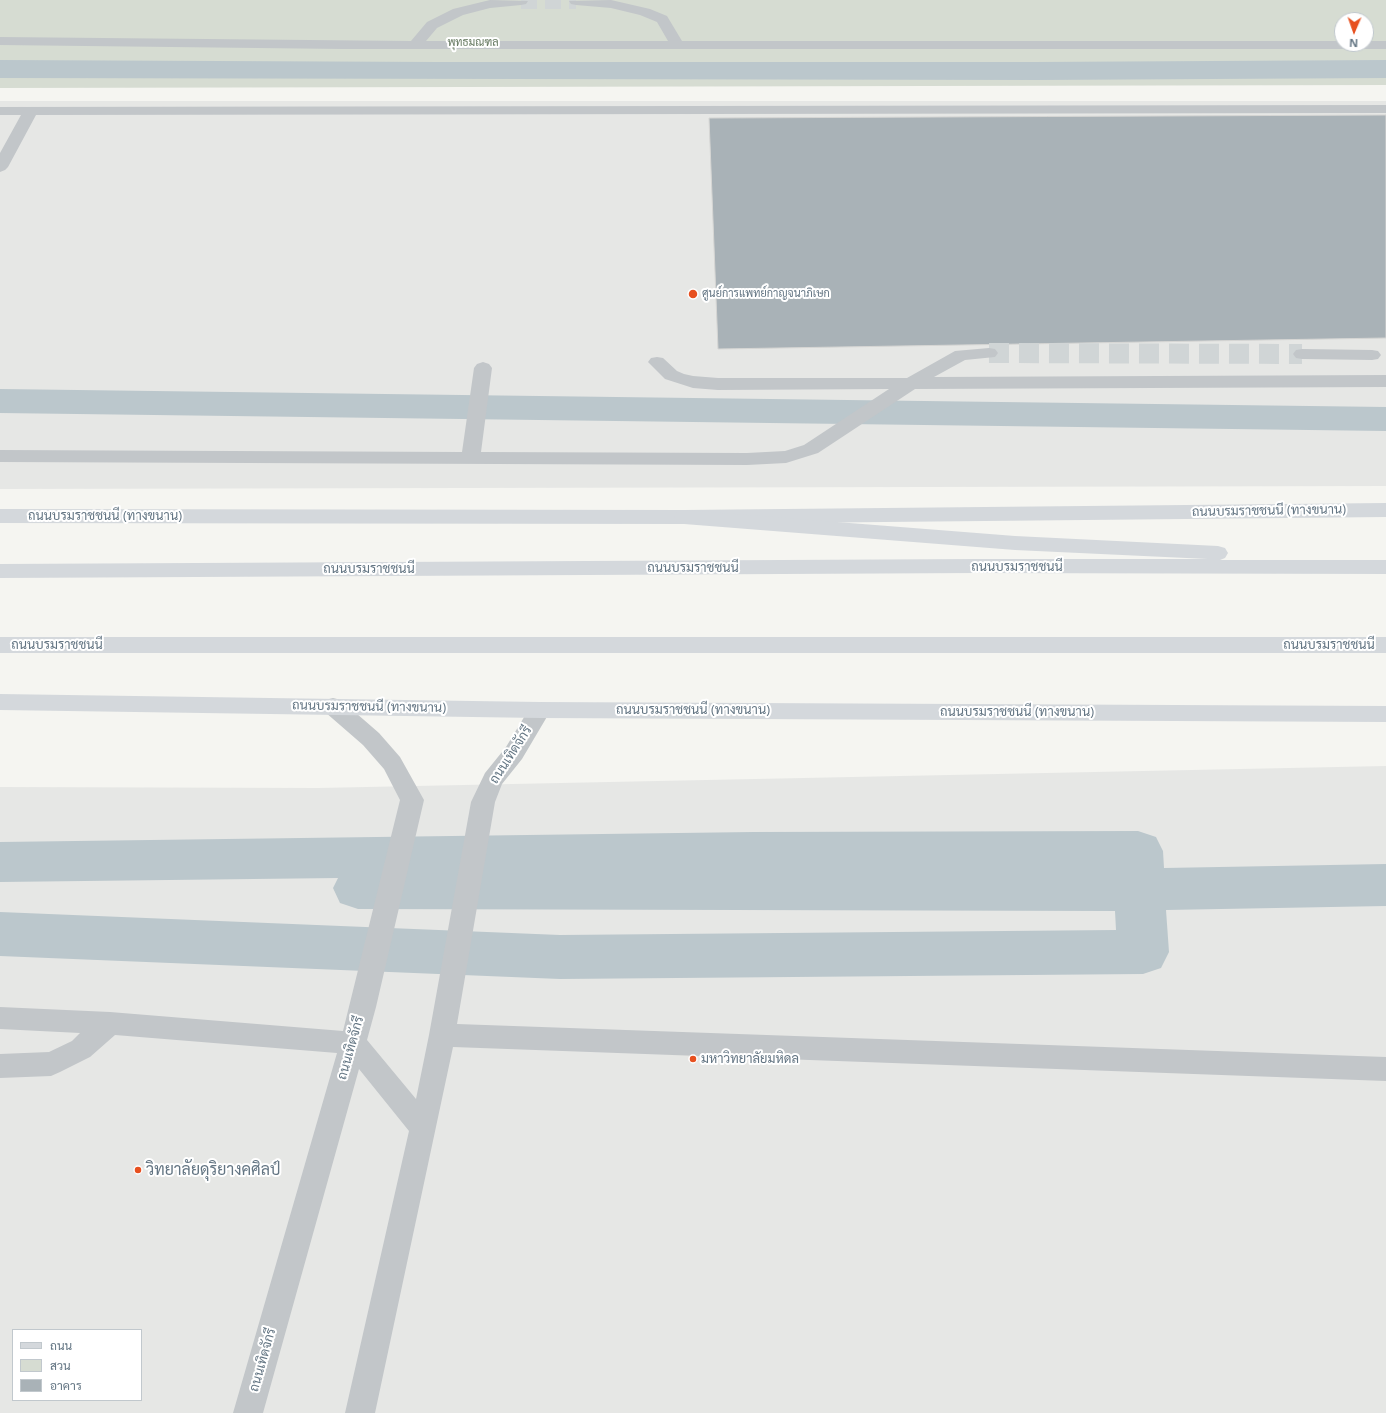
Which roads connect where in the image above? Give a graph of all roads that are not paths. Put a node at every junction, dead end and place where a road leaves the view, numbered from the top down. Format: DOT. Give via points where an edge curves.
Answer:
graph roads {
  1 [pos="521,1"];
  2 [pos="576,2"];
  3 [pos="0,41"];
  4 [pos="415,45"];
  5 [pos="677,45"];
  6 [pos="1386,45"];
  7 [pos="1386,109"];
  8 [pos="0,111"];
  9 [pos="30,111"];
  10 [pos="0,167"];
  11 [pos="989,353"];
  12 [pos="1302,354"];
  13 [pos="658,362"];
  14 [pos="1386,368"];
  15 [pos="482,375"];
  16 [pos="1386,381"];
  17 [pos="0,456"];
  18 [pos="471,458"];
  19 [pos="1386,510"];
  20 [pos="0,516"];
  21 [pos="684,517"];
  22 [pos="1386,561"];
  23 [pos="1386,567"];
  24 [pos="0,571"];
  25 [pos="0,645"];
  26 [pos="1386,645"];
  27 [pos="0,702"];
  28 [pos="333,706"];
  29 [pos="540,710"];
  30 [pos="1386,714"];
  31 [pos="0,1018"];
  32 [pos="444,1022"];
  33 [pos="110,1023"];
  34 [pos="353,1043"];
  35 [pos="0,1066"];
  36 [pos="1386,1069"];
  37 [pos="423,1128"];
  38 [pos="248,1413"];
  39 [pos="360,1413"];
  1 -- 4 [label="street" via="490,4 458,12 432,25"];
  2 -- 5 [label="street" via="610,4 645,12 662,19"];
  3 -- 4 [label="street"];
  4 -- 5 [label="street"];
  5 -- 6 [label="street"];
  7 -- 9 [label="street"];
  8 -- 9 [label="street"];
  9 -- 10 [label="street"];
  11 -- 18 [label="street" via="961,355 917,379 811,449 786,456 746,459"];
  12 -- 14 [label="street" via="1370,348"];
  13 -- 16 [label="street" via="671,375 678,378 718,384"];
  15 -- 18 [label="street"];
  17 -- 18 [label="street"];
  19 -- 21 [label="main road, ถนนบรมราชชนนี (ทางขนาน)"];
  20 -- 21 [label="main road, ถนนบรมราชชนนี (ทางขนาน)"];
  21 -- 22 [label="main road" via="1015,543"];
  23 -- 24 [label="main road, ถนนบรมราชชนนี" via="977,566"];
  25 -- 26 [label="main road, ถนนบรมราชชนนี"];
  27 -- 28 [label="main road, ถนนบรมราชชนนี (ทางขนาน)"];
  28 -- 29 [label="main road, ถนนบรมราชชนนี (ทางขนาน)"];
  28 -- 34 [label="street, ถนนเทิดจักรี" via="371,739 392,763 412,800"];
  29 -- 30 [label="main road, ถนนบรมราชชนนี (ทางขนาน)"];
  29 -- 32 [label="street, ถนนเทิดจักรี" via="514,753 493,779 483,802"];
  31 -- 33 [label="street"];
  32 -- 36 [label="street"];
  32 -- 37 [label="street, ถนนเทิดจักรี"];
  33 -- 34 [label="street"];
  33 -- 35 [label="street" via="81,1050 51,1064"];
  34 -- 37 [label="street"];
  34 -- 38 [label="street, ถนนเทิดจักรี"];
  37 -- 39 [label="street, ถนนเทิดจักรี"];
}
